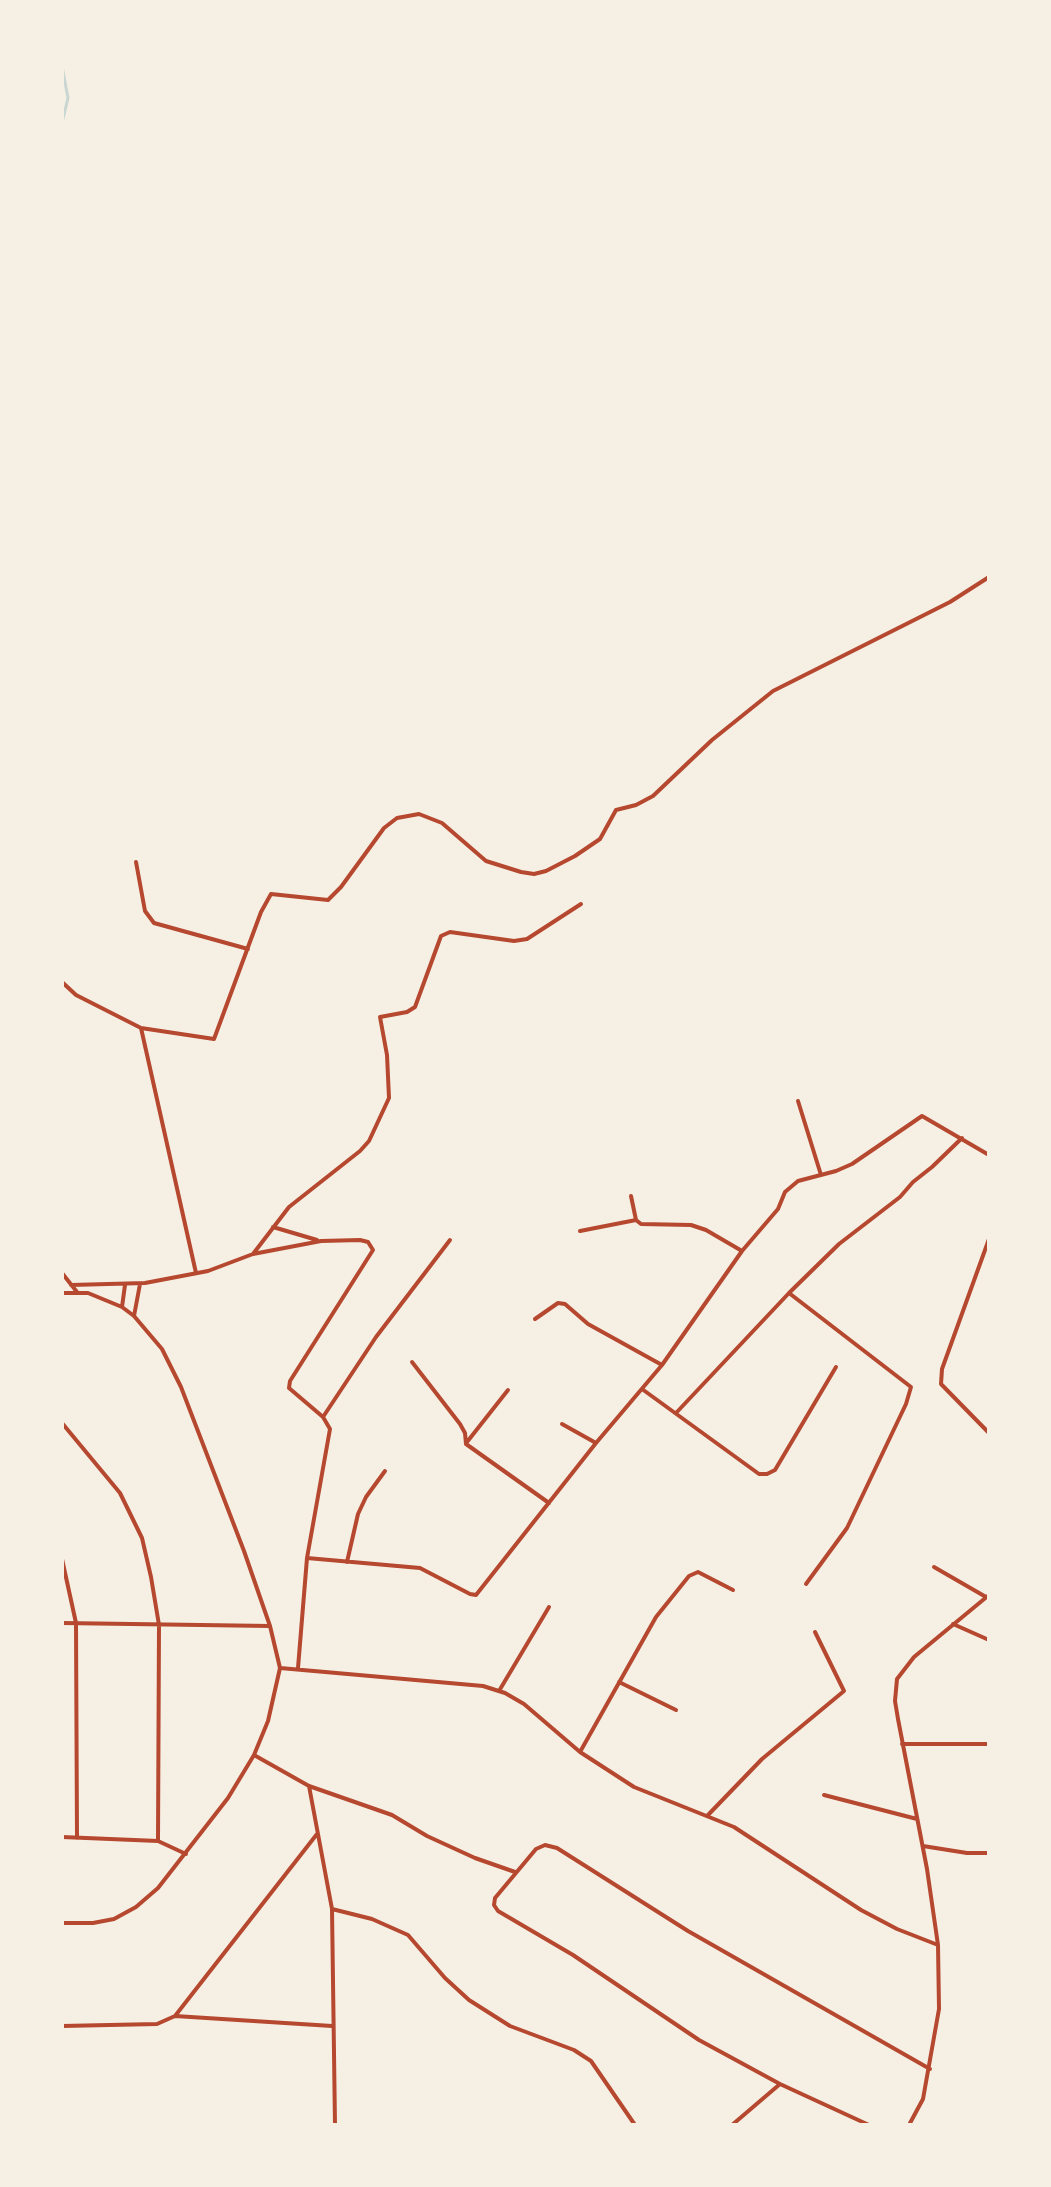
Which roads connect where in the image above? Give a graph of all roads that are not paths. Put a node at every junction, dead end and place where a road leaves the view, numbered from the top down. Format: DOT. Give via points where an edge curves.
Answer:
graph roads {
  1 [pos="989,577"];
  2 [pos="136,862"];
  3 [pos="581,904"];
  4 [pos="248,949"];
  5 [pos="62,982"];
  6 [pos="141,1028"];
  7 [pos="798,1101"];
  8 [pos="962,1138"];
  9 [pos="989,1155"];
  10 [pos="821,1175"];
  11 [pos="631,1196"];
  12 [pos="636,1220"];
  13 [pos="273,1227"];
  14 [pos="580,1231"];
  15 [pos="989,1239"];
  16 [pos="450,1240"];
  17 [pos="321,1241"];
  18 [pos="742,1251"];
  19 [pos="253,1254"];
  20 [pos="62,1273"];
  21 [pos="196,1273"];
  22 [pos="140,1284"];
  23 [pos="71,1285"];
  24 [pos="125,1285"];
  25 [pos="77,1292"];
  26 [pos="62,1293"];
  27 [pos="789,1293"];
  28 [pos="122,1307"];
  29 [pos="134,1316"];
  30 [pos="535,1319"];
  31 [pos="412,1362"];
  32 [pos="662,1365"];
  33 [pos="836,1367"];
  34 [pos="642,1389"];
  35 [pos="508,1390"];
  36 [pos="676,1413"];
  37 [pos="323,1417"];
  38 [pos="62,1423"];
  39 [pos="562,1424"];
  40 [pos="989,1433"];
  41 [pos="596,1443"];
  42 [pos="466,1444"];
  43 [pos="385,1471"];
  44 [pos="549,1503"];
  45 [pos="307,1558"];
  46 [pos="62,1559"];
  47 [pos="347,1562"];
  48 [pos="934,1567"];
  49 [pos="806,1584"];
  50 [pos="733,1590"];
  51 [pos="988,1596"];
  52 [pos="549,1607"];
  53 [pos="62,1623"];
  54 [pos="76,1623"];
  55 [pos="953,1624"];
  56 [pos="159,1625"];
  57 [pos="270,1626"];
  58 [pos="815,1632"];
  59 [pos="989,1640"];
  60 [pos="280,1668"];
  61 [pos="298,1668"];
  62 [pos="619,1682"];
  63 [pos="499,1691"];
  64 [pos="676,1710"];
  65 [pos="902,1744"];
  66 [pos="989,1744"];
  67 [pos="580,1752"];
  68 [pos="254,1755"];
  69 [pos="309,1786"];
  70 [pos="824,1795"];
  71 [pos="708,1815"];
  72 [pos="917,1819"];
  73 [pos="317,1834"];
  74 [pos="62,1837"];
  75 [pos="77,1838"];
  76 [pos="158,1841"];
  77 [pos="923,1846"];
  78 [pos="989,1853"];
  79 [pos="186,1854"];
  80 [pos="515,1872"];
  81 [pos="332,1909"];
  82 [pos="62,1923"];
  83 [pos="938,1945"];
  84 [pos="175,2016"];
  85 [pos="62,2026"];
  86 [pos="332,2026"];
  87 [pos="930,2069"];
  88 [pos="780,2084"];
  89 [pos="335,2125"];
  90 [pos="635,2125"];
  91 [pos="732,2125"];
  92 [pos="869,2125"];
  93 [pos="909,2125"];
  1 -- 4 [label="street" via="773,691 653,796 616,810 600,839 546,871 534,874 494,865 430,816 407,815 384,828 328,900 271,894"];
  2 -- 4 [label="street" via="145,911 154,923"];
  3 -- 13 [label="street" via="527,939 450,932 441,936 415,1007 380,1017 389,1098 369,1141 289,1207"];
  4 -- 6 [label="street" via="214,1039"];
  5 -- 6 [label="street" via="76,995"];
  6 -- 21 [label="street"];
  7 -- 10 [label="street"];
  8 -- 9 [label="street"];
  8 -- 10 [label="street" via="922,1116 852,1164"];
  8 -- 27 [label="street"];
  10 -- 18 [label="street" via="801,1179 785,1192 778,1209"];
  11 -- 12 [label="street"];
  12 -- 14 [label="street"];
  12 -- 18 [label="street" via="691,1225"];
  13 -- 17 [label="street"];
  13 -- 19 [label="street"];
  15 -- 40 [label="street" via="941,1384"];
  16 -- 37 [label="street"];
  17 -- 19 [label="street"];
  17 -- 37 [label="street" via="360,1240 373,1250 290,1381 289,1388"];
  18 -- 32 [label="street"];
  19 -- 21 [label="street"];
  20 -- 23 [label="street"];
  21 -- 22 [label="street"];
  22 -- 24 [label="street"];
  22 -- 29 [label="street"];
  23 -- 24 [label="street"];
  23 -- 25 [label="street"];
  24 -- 28 [label="street"];
  25 -- 26 [label="street"];
  25 -- 28 [label="street"];
  27 -- 36 [label="street"];
  27 -- 49 [label="street" via="911,1387 847,1528"];
  28 -- 29 [label="street"];
  29 -- 57 [label="street" via="162,1349 181,1387"];
  30 -- 32 [label="street" via="558,1303 565,1304 588,1324"];
  31 -- 42 [label="street" via="460,1424"];
  32 -- 34 [label="street"];
  33 -- 36 [label="street" via="775,1470 767,1474 759,1474"];
  34 -- 36 [label="street"];
  34 -- 41 [label="street"];
  35 -- 42 [label="street"];
  37 -- 45 [label="street" via="330,1429"];
  38 -- 56 [label="street" via="132,1515 142,1538"];
  39 -- 41 [label="street"];
  41 -- 44 [label="street"];
  42 -- 44 [label="street"];
  43 -- 47 [label="street" via="358,1514"];
  44 -- 47 [label="street" via="476,1595 420,1568"];
  45 -- 47 [label="street"];
  45 -- 61 [label="street"];
  46 -- 54 [label="street"];
  48 -- 51 [label="street"];
  50 -- 62 [label="street" via="698,1572 689,1576 656,1617"];
  51 -- 55 [label="street"];
  52 -- 63 [label="street"];
  53 -- 54 [label="street"];
  54 -- 56 [label="street"];
  54 -- 75 [label="street"];
  55 -- 59 [label="street"];
  55 -- 65 [label="street" via="897,1679"];
  56 -- 57 [label="street"];
  56 -- 76 [label="street"];
  57 -- 60 [label="street"];
  58 -- 71 [label="street" via="844,1691 762,1759"];
  60 -- 61 [label="street"];
  60 -- 68 [label="street"];
  61 -- 63 [label="street"];
  62 -- 64 [label="street"];
  62 -- 67 [label="street"];
  63 -- 67 [label="street" via="524,1704"];
  65 -- 66 [label="street"];
  65 -- 72 [label="street"];
  67 -- 71 [label="street" via="634,1787"];
  68 -- 69 [label="street"];
  68 -- 79 [label="street"];
  69 -- 73 [label="street"];
  69 -- 80 [label="street" via="392,1815 427,1836"];
  70 -- 72 [label="street"];
  71 -- 83 [label="street" via="861,1910"];
  72 -- 77 [label="street"];
  73 -- 81 [label="street"];
  73 -- 84 [label="street"];
  74 -- 75 [label="street"];
  75 -- 76 [label="street"];
  76 -- 79 [label="street"];
  77 -- 78 [label="street"];
  77 -- 83 [label="street"];
  79 -- 82 [label="street" via="136,1907 114,1919"];
  80 -- 87 [label="street" via="536,1849 557,1848 688,1931"];
  80 -- 88 [label="street" via="495,1898 498,1911 699,2040"];
  81 -- 86 [label="street"];
  81 -- 90 [label="street" via="408,1935 469,2000 510,2026 591,2061"];
  83 -- 87 [label="street" via="939,2009"];
  84 -- 85 [label="street" via="157,2024"];
  84 -- 86 [label="street"];
  86 -- 89 [label="street"];
  87 -- 93 [label="street"];
  88 -- 91 [label="street"];
  88 -- 92 [label="street"];
}
